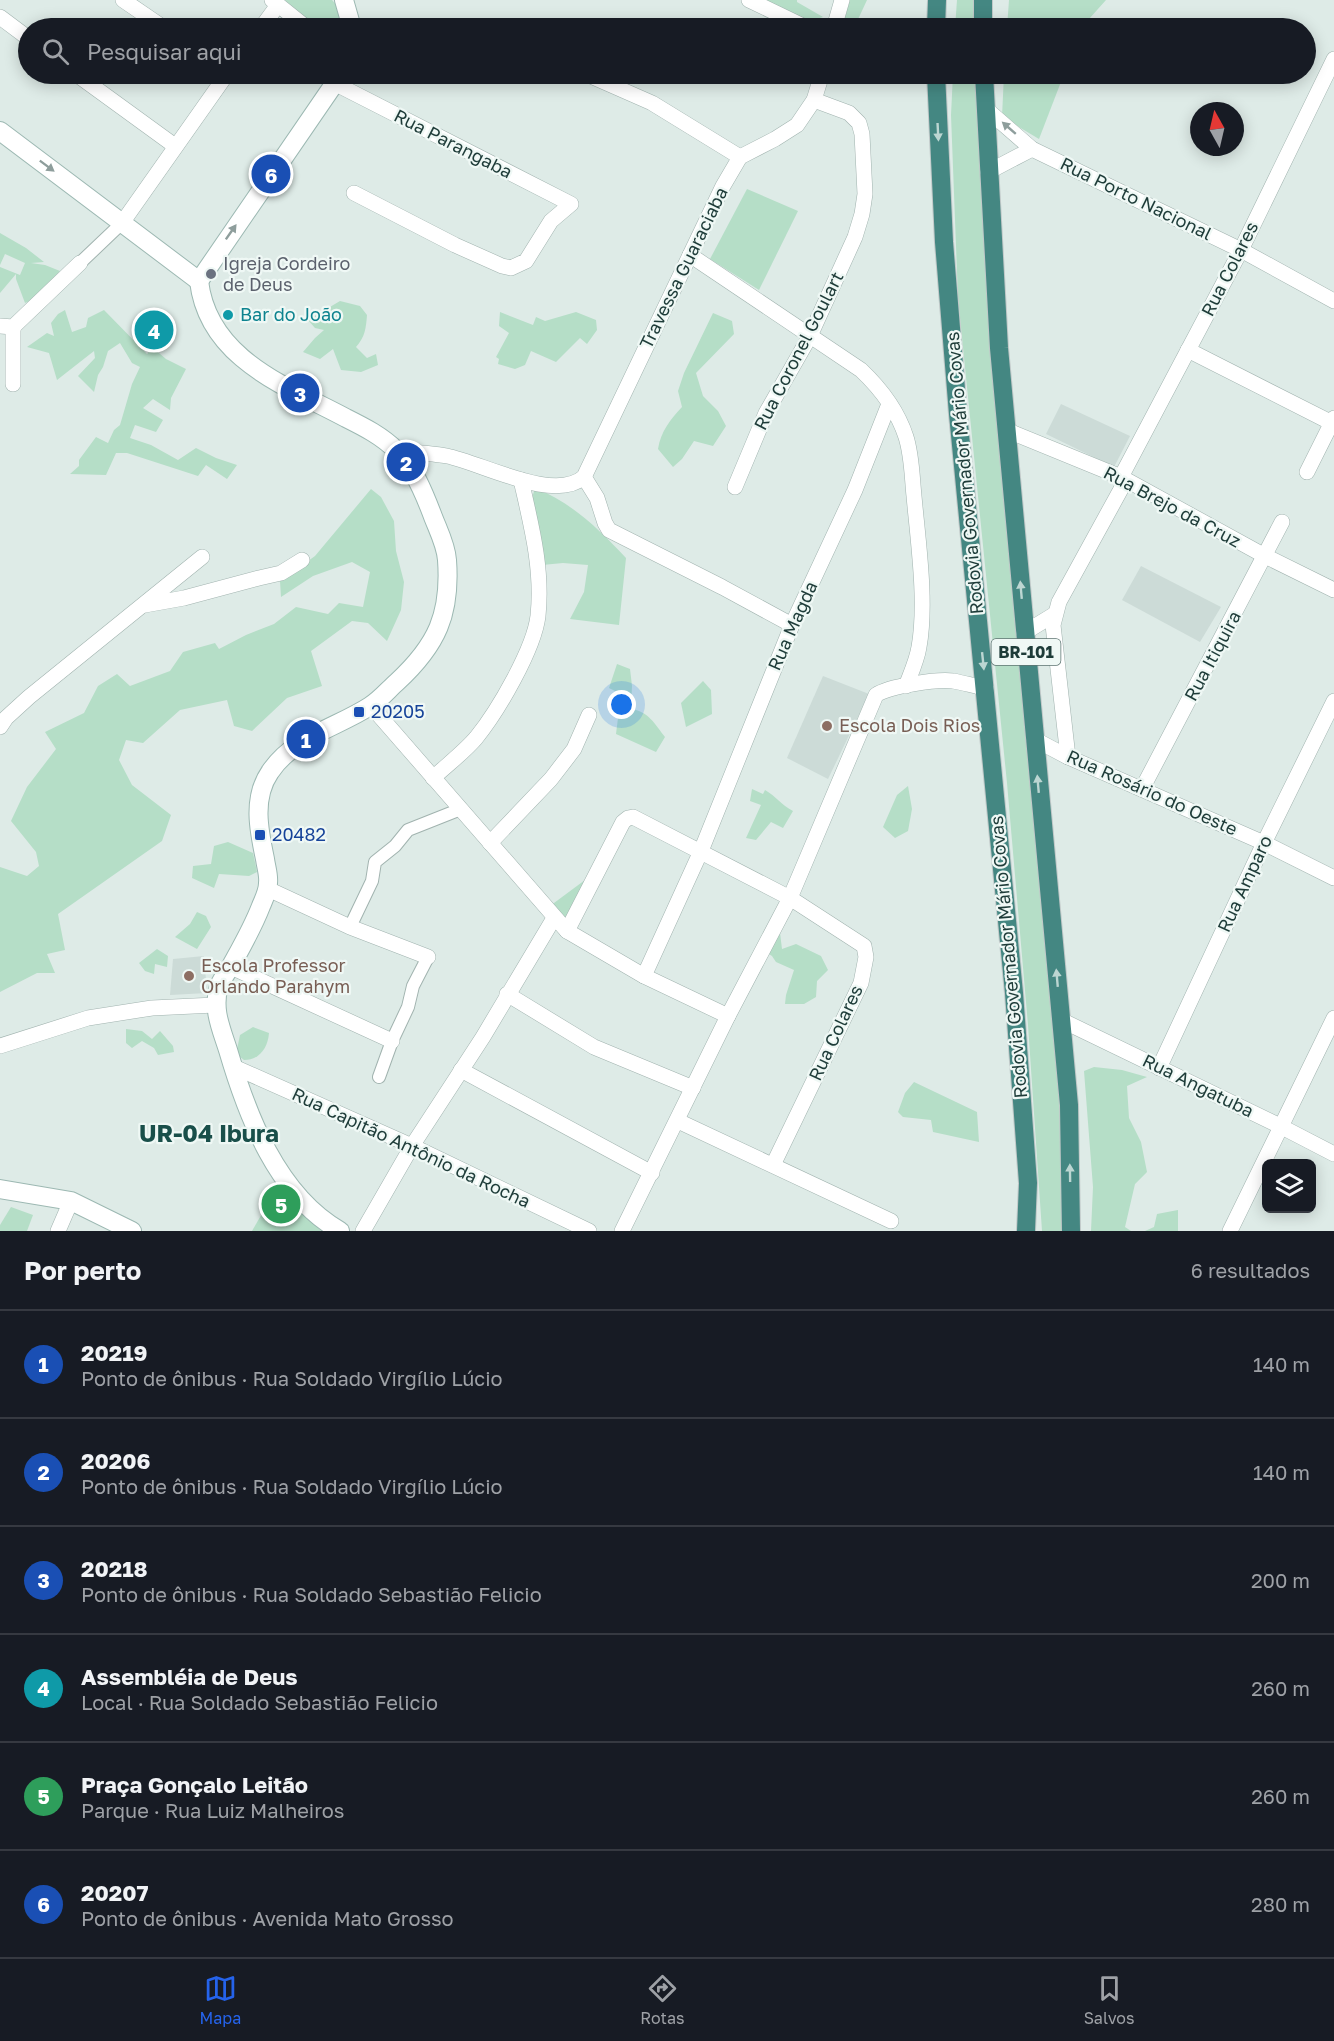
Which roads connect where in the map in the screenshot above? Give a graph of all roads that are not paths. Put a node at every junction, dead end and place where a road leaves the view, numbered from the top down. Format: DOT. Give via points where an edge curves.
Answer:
graph roads {
  1 [pos="123,0"];
  2 [pos="344,0"];
  3 [pos="749,0"];
  4 [pos="842,0"];
  5 [pos="938,0"];
  6 [pos="983,0"];
  7 [pos="275,2"];
  8 [pos="0,17"];
  9 [pos="149,18"];
  10 [pos="266,18"];
  11 [pos="295,18"];
  12 [pos="349,18"];
  13 [pos="786,18"];
  14 [pos="837,18"];
  15 [pos="937,18"];
  16 [pos="982,18"];
  17 [pos="18,30"];
  18 [pos="1334,59"];
  19 [pos="90,84"];
  20 [pos="221,84"];
  21 [pos="335,84"];
  22 [pos="348,84"];
  23 [pos="608,84"];
  24 [pos="819,84"];
  25 [pos="936,84"];
  26 [pos="984,84"];
  27 [pos="814,100"];
  28 [pos="985,108"];
  29 [pos="0,131"];
  30 [pos="175,146"];
  31 [pos="1032,149"];
  32 [pos="740,157"];
  33 [pos="988,172"];
  34 [pos="354,193"];
  35 [pos="122,223"];
  36 [pos="1240,250"];
  37 [pos="690,255"];
  38 [pos="80,263"];
  39 [pos="199,281"];
  40 [pos="1334,301"];
  41 [pos="6,327"];
  42 [pos="810,336"];
  43 [pos="1188,350"];
  44 [pos="13,384"];
  45 [pos="889,404"];
  46 [pos="1333,420"];
  47 [pos="1006,430"];
  48 [pos="397,451"];
  49 [pos="1307,472"];
  50 [pos="584,477"];
  51 [pos="1124,479"];
  52 [pos="521,480"];
  53 [pos="735,487"];
  54 [pos="1282,522"];
  55 [pos="1265,556"];
  56 [pos="202,557"];
  57 [pos="302,560"];
  58 [pos="1334,590"];
  59 [pos="142,606"];
  60 [pos="1055,614"];
  61 [pos="792,626"];
  62 [pos="1024,633"];
  63 [pos="906,686"];
  64 [pos="986,688"];
  65 [pos="1334,701"];
  66 [pos="371,706"];
  67 [pos="589,715"];
  68 [pos="0,727"];
  69 [pos="1034,739"];
  70 [pos="1068,757"];
  71 [pos="433,778"];
  72 [pos="1142,789"];
  73 [pos="461,809"];
  74 [pos="490,843"];
  75 [pos="1264,843"];
  76 [pos="701,851"];
  77 [pos="1334,879"];
  78 [pos="268,888"];
  79 [pos="790,898"];
  80 [pos="554,918"];
  81 [pos="350,927"];
  82 [pos="567,931"];
  83 [pos="429,957"];
  84 [pos="231,967"];
  85 [pos="644,976"];
  86 [pos="507,994"];
  87 [pos="215,1005"];
  88 [pos="728,1016"];
  89 [pos="1334,1018"];
  90 [pos="1061,1020"];
  91 [pos="392,1041"];
  92 [pos="0,1046"];
  93 [pos="232,1066"];
  94 [pos="1159,1068"];
  95 [pos="461,1070"];
  96 [pos="379,1077"];
  97 [pos="693,1089"];
  98 [pos="678,1121"];
  99 [pos="1280,1125"];
  100 [pos="412,1146"];
  101 [pos="1334,1154"];
  102 [pos="773,1165"];
  103 [pos="652,1173"];
  104 [pos="0,1189"];
  105 [pos="71,1202"];
  106 [pos="891,1221"];
  107 [pos="58,1231"];
  108 [pos="132,1231"];
  109 [pos="340,1231"];
  110 [pos="363,1231"];
  111 [pos="589,1231"];
  112 [pos="622,1231"];
  113 [pos="1026,1231"];
  114 [pos="1071,1231"];
  115 [pos="1230,1231"];
  1 -- 9 [label="street"];
  2 -- 12 [label="main road"];
  3 -- 13 [label="street"];
  4 -- 14 [label="street"];
  5 -- 15 [label="highway"];
  6 -- 16 [label="highway"];
  7 -- 10 [label="street"];
  7 -- 11 [label="street"];
  8 -- 17 [label="street"];
  18 -- 36 [label="street, Rua Colares"];
  19 -- 30 [label="street"];
  20 -- 30 [label="street"];
  39 -- 21 [label="main road, one-way"];
  22 -- 34 [label="street, Rua Parangaba" via="571,204 551,221 526,261 514,267 502,266 455,245"];
  23 -- 32 [label="street" via="652,104"];
  24 -- 27 [label="street"];
  25 -- 64 [label="highway, Rodovia Governador Mário Covas / BR-101, one-way" via="958,414"];
  26 -- 28 [label="highway, BR-101"];
  27 -- 32 [label="street" via="790,131"];
  27 -- 42 [label="street, Rua Coronel Goulart" via="849,113 859,123 865,194 855,237"];
  31 -- 28 [label="street, Rua Porto Nacional, one-way"];
  28 -- 33 [label="highway, BR-101"];
  29 -- 35 [label="main road, one-way"];
  30 -- 35 [label="street"];
  31 -- 33 [label="street"];
  31 -- 36 [label="street, Rua Porto Nacional"];
  32 -- 37 [label="street, Travessa Guaraciaba"];
  33 -- 47 [label="highway, BR-101"];
  35 -- 38 [label="street"];
  35 -- 39 [label="main road"];
  36 -- 40 [label="street, Rua Porto Nacional"];
  36 -- 43 [label="street, Rua Colares"];
  37 -- 42 [label="street"];
  37 -- 50 [label="street, Travessa Guaraciaba"];
  38 -- 41 [label="street"];
  39 -- 48 [label="main road" via="206,313 236,353 256,370 372,432"];
  41 -- 44 [label="street"];
  42 -- 45 [label="street" via="861,370"];
  42 -- 53 [label="street, Rua Coronel Goulart" via="766,413"];
  43 -- 46 [label="street"];
  43 -- 51 [label="street, Rua Colares"];
  45 -- 61 [label="street, Rua Magda" via="855,490"];
  45 -- 63 [label="street" via="907,438 920,554 919,647"];
  46 -- 49 [label="street"];
  47 -- 51 [label="street, Rua Brejo da Cruz"];
  62 -- 47 [label="highway, BR-101, one-way"];
  48 -- 52 [label="street" via="448,456"];
  48 -- 66 [label="main road" via="429,505 445,550 448,597 442,622 427,651"];
  50 -- 52 [label="street" via="561,486"];
  50 -- 61 [label="street" via="597,498 606,527"];
  51 -- 55 [label="street, Rua Brejo da Cruz"];
  51 -- 60 [label="street, Rua Colares"];
  52 -- 71 [label="street" via="536,549 538,615 534,632 490,718 476,738"];
  54 -- 55 [label="street, Rua Itiquira"];
  55 -- 58 [label="street, Rua Brejo da Cruz"];
  55 -- 72 [label="street, Rua Itiquira"];
  56 -- 59 [label="street"];
  57 -- 59 [label="street" via="281,573"];
  59 -- 68 [label="street" via="29,697"];
  60 -- 62 [label="street"];
  60 -- 70 [label="street"];
  61 -- 76 [label="street, Rua Magda"];
  62 -- 69 [label="highway, BR-101"];
  63 -- 64 [label="street" via="951,681"];
  63 -- 79 [label="street" via="884,690 876,696"];
  64 -- 113 [label="highway, Rodovia Governador Mário Covas / BR-101" via="1022,1100 1028,1183"];
  65 -- 75 [label="street, Rua Amparo"];
  66 -- 71 [label="street"];
  66 -- 78 [label="main road" via="306,739 270,771 258,803"];
  67 -- 74 [label="street" via="574,749 551,779"];
  69 -- 70 [label="street, Rua Rosário do Oeste"];
  90 -- 69 [label="highway, BR-101, one-way"];
  70 -- 72 [label="street, Rua Rosário do Oeste"];
  71 -- 73 [label="street"];
  72 -- 75 [label="street, Rua Rosário do Oeste"];
  73 -- 74 [label="street"];
  73 -- 81 [label="street" via="408,830 375,861 372,881"];
  74 -- 80 [label="street"];
  75 -- 77 [label="street, Rua Rosário do Oeste"];
  75 -- 94 [label="street, Rua Amparo"];
  76 -- 79 [label="street, Rua Colares"];
  76 -- 82 [label="street, Rua Colares" via="628,818"];
  76 -- 85 [label="street, Rua Magda"];
  78 -- 81 [label="street"];
  78 -- 84 [label="main road"];
  79 -- 88 [label="street"];
  79 -- 102 [label="street, Rua Colares" via="864,946 866,957 861,983"];
  80 -- 82 [label="street"];
  80 -- 86 [label="street"];
  81 -- 83 [label="street"];
  82 -- 85 [label="street"];
  83 -- 91 [label="street"];
  84 -- 87 [label="main road" via="220,984"];
  84 -- 91 [label="street"];
  85 -- 88 [label="street"];
  86 -- 95 [label="street"];
  86 -- 97 [label="street" via="594,1047"];
  87 -- 92 [label="street" via="152,1008 88,1018"];
  87 -- 93 [label="main road"];
  88 -- 97 [label="street"];
  89 -- 99 [label="street"];
  90 -- 94 [label="street, Rua Angatuba"];
  114 -- 90 [label="highway, BR-101, one-way" via="1069,1105"];
  91 -- 96 [label="street"];
  93 -- 100 [label="street, Rua Capitão Antônio da Rocha"];
  93 -- 109 [label="main road" via="266,1151 306,1203"];
  94 -- 99 [label="street, Rua Angatuba"];
  95 -- 100 [label="street"];
  95 -- 103 [label="street"];
  97 -- 98 [label="street"];
  98 -- 102 [label="street"];
  98 -- 103 [label="street"];
  99 -- 101 [label="street, Rua Angatuba"];
  99 -- 115 [label="street"];
  100 -- 110 [label="street"];
  100 -- 111 [label="street, Rua Capitão Antônio da Rocha"];
  102 -- 106 [label="street"];
  103 -- 112 [label="street"];
  104 -- 105 [label="main road"];
  105 -- 107 [label="street"];
  105 -- 108 [label="main road"];
}
